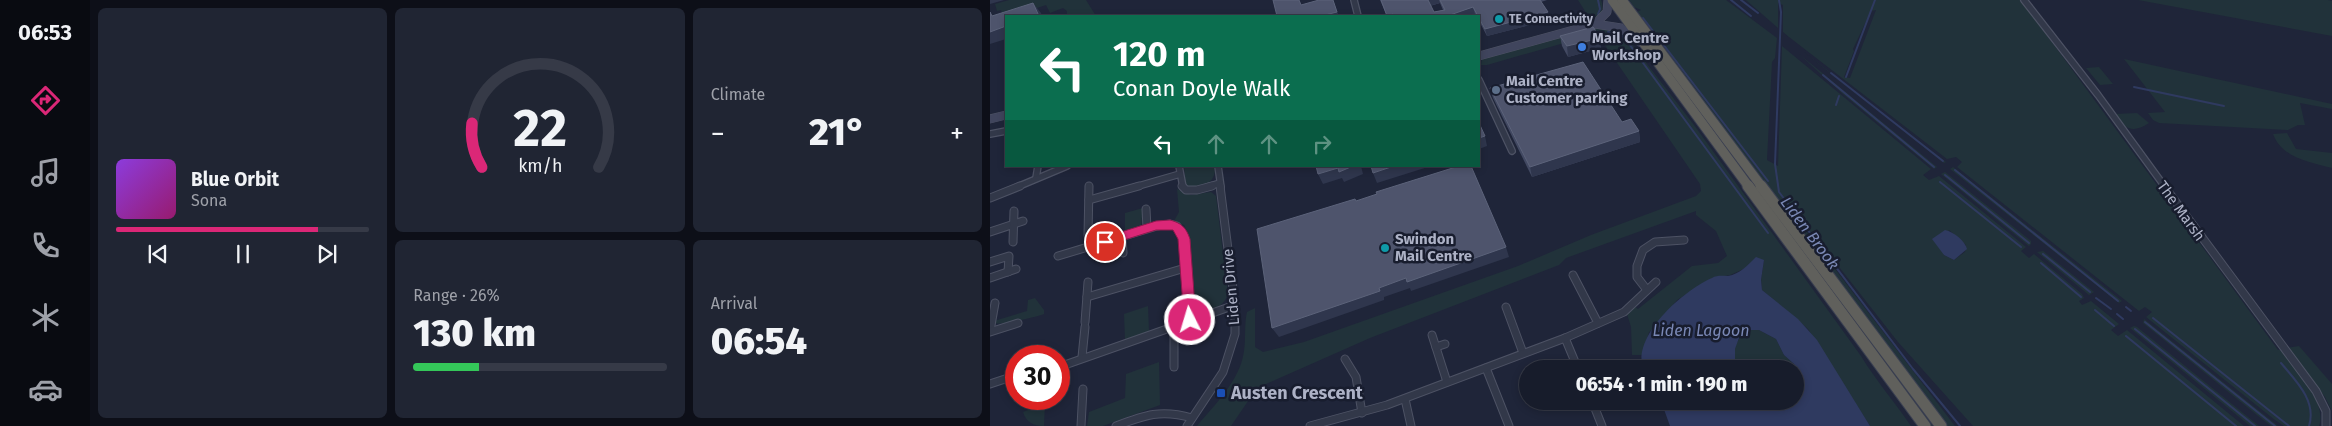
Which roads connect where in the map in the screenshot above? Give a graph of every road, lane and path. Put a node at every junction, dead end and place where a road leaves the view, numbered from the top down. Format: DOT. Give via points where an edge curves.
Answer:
graph roads {
  1 [pos="1354,0"];
  2 [pos="1610,0"];
  3 [pos="1622,0"];
  4 [pos="2024,0"];
  5 [pos="1358,15"];
  6 [pos="1595,24"];
  7 [pos="1652,54"];
  8 [pos="1480,56"];
  9 [pos="1480,82"];
  10 [pos="1005,115"];
  11 [pos="990,119"];
  12 [pos="1005,120"];
  13 [pos="990,124"];
  14 [pos="1005,131"];
  15 [pos="990,134"];
  16 [pos="1512,151"];
  17 [pos="1038,167"];
  18 [pos="1064,167"];
  19 [pos="1179,167"];
  20 [pos="1218,167"];
  21 [pos="1180,174"];
  22 [pos="1036,178"];
  23 [pos="1220,183"];
  24 [pos="1089,185"];
  25 [pos="990,198"];
  26 [pos="1089,200"];
  27 [pos="1146,209"];
  28 [pos="1014,211"];
  29 [pos="1023,221"];
  30 [pos="1014,224"];
  31 [pos="1147,228"];
  32 [pos="990,232"];
  33 [pos="1122,236"];
  34 [pos="1684,240"];
  35 [pos="1088,241"];
  36 [pos="1013,242"];
  37 [pos="1123,253"];
  38 [pos="1058,256"];
  39 [pos="990,262"];
  40 [pos="1185,268"];
  41 [pos="1016,269"];
  42 [pos="1008,272"];
  43 [pos="1573,275"];
  44 [pos="990,278"];
  45 [pos="1088,282"];
  46 [pos="1656,282"];
  47 [pos="1647,290"];
  48 [pos="1087,297"];
  49 [pos="996,303"];
  50 [pos="1235,305"];
  51 [pos="1506,307"];
  52 [pos="1190,320"];
  53 [pos="1018,323"];
  54 [pos="1598,323"];
  55 [pos="1174,326"];
  56 [pos="990,332"];
  57 [pos="1432,335"];
  58 [pos="1564,338"];
  59 [pos="1445,344"];
  60 [pos="1436,347"];
  61 [pos="1523,353"];
  62 [pos="1082,357"];
  63 [pos="1345,359"];
  64 [pos="1574,360"];
  65 [pos="1070,362"];
  66 [pos="1174,367"];
  67 [pos="1486,368"];
  68 [pos="1005,379"];
  69 [pos="1447,382"];
  70 [pos="990,384"];
  71 [pos="1083,390"];
  72 [pos="1405,399"];
  73 [pos="1596,410"];
  74 [pos="1362,413"];
  75 [pos="1192,418"];
  76 [pos="1081,426"];
  77 [pos="1117,426"];
  78 [pos="1187,426"];
  79 [pos="1313,426"];
  80 [pos="1412,426"];
  81 [pos="1510,426"];
  82 [pos="1602,426"];
  83 [pos="1925,426"];
  84 [pos="1941,426"];
  85 [pos="2326,426"];
  1 -- 5 [label="street"];
  2 -- 6 [label="main road" via="1608,12"];
  2 -- 7 [label="highway"];
  3 -- 84 [label="highway"];
  4 -- 85 [label="street, The Marsh" via="2316,391 2326,411"];
  6 -- 7 [label="main road" via="1625,30"];
  6 -- 8 [label="main road"];
  7 -- 83 [label="highway"];
  9 -- 16 [label="street"];
  10 -- 11 [label="main road"];
  12 -- 13 [label="main road"];
  14 -- 15 [label="street"];
  17 -- 22 [label="street"];
  18 -- 22 [label="street"];
  19 -- 21 [label="street"];
  20 -- 23 [label="street, Liden Drive"];
  21 -- 23 [label="street" via="1181,185 1186,190"];
  21 -- 26 [label="street"];
  22 -- 25 [label="street"];
  23 -- 50 [label="street, Liden Drive"];
  24 -- 26 [label="street"];
  26 -- 35 [label="street"];
  27 -- 31 [label="street"];
  28 -- 30 [label="street"];
  29 -- 30 [label="street"];
  30 -- 32 [label="street"];
  30 -- 36 [label="street"];
  31 -- 33 [label="street"];
  31 -- 40 [label="street" via="1164,224 1177,226 1182,231"];
  33 -- 35 [label="street"];
  33 -- 37 [label="street"];
  34 -- 47 [label="street" via="1663,240 1638,254 1637,277"];
  35 -- 38 [label="street"];
  39 -- 42 [label="street" via="1009,256"];
  40 -- 48 [label="street"];
  40 -- 52 [label="street"];
  41 -- 42 [label="street"];
  42 -- 44 [label="street"];
  43 -- 54 [label="street"];
  45 -- 48 [label="street"];
  46 -- 47 [label="street"];
  47 -- 54 [label="street" via="1624,312"];
  48 -- 62 [label="street"];
  49 -- 56 [label="street"];
  50 -- 52 [label="street"];
  50 -- 75 [label="street, Liden Drive" via="1235,334 1230,356 1218,381"];
  51 -- 61 [label="street"];
  52 -- 55 [label="street"];
  53 -- 56 [label="street"];
  54 -- 58 [label="street"];
  55 -- 62 [label="street"];
  55 -- 66 [label="street"];
  57 -- 60 [label="street"];
  58 -- 61 [label="street"];
  58 -- 64 [label="street"];
  59 -- 60 [label="street"];
  60 -- 69 [label="street"];
  61 -- 67 [label="street"];
  62 -- 65 [label="street"];
  63 -- 74 [label="street" via="1358,382"];
  67 -- 69 [label="street"];
  67 -- 81 [label="street"];
  68 -- 70 [label="street"];
  69 -- 72 [label="street"];
  71 -- 76 [label="street"];
  72 -- 74 [label="street"];
  72 -- 80 [label="street"];
  73 -- 82 [label="street"];
  74 -- 79 [label="street"];
  75 -- 77 [label="street" via="1166,411"];
  75 -- 78 [label="street, Liden Drive"];
}
